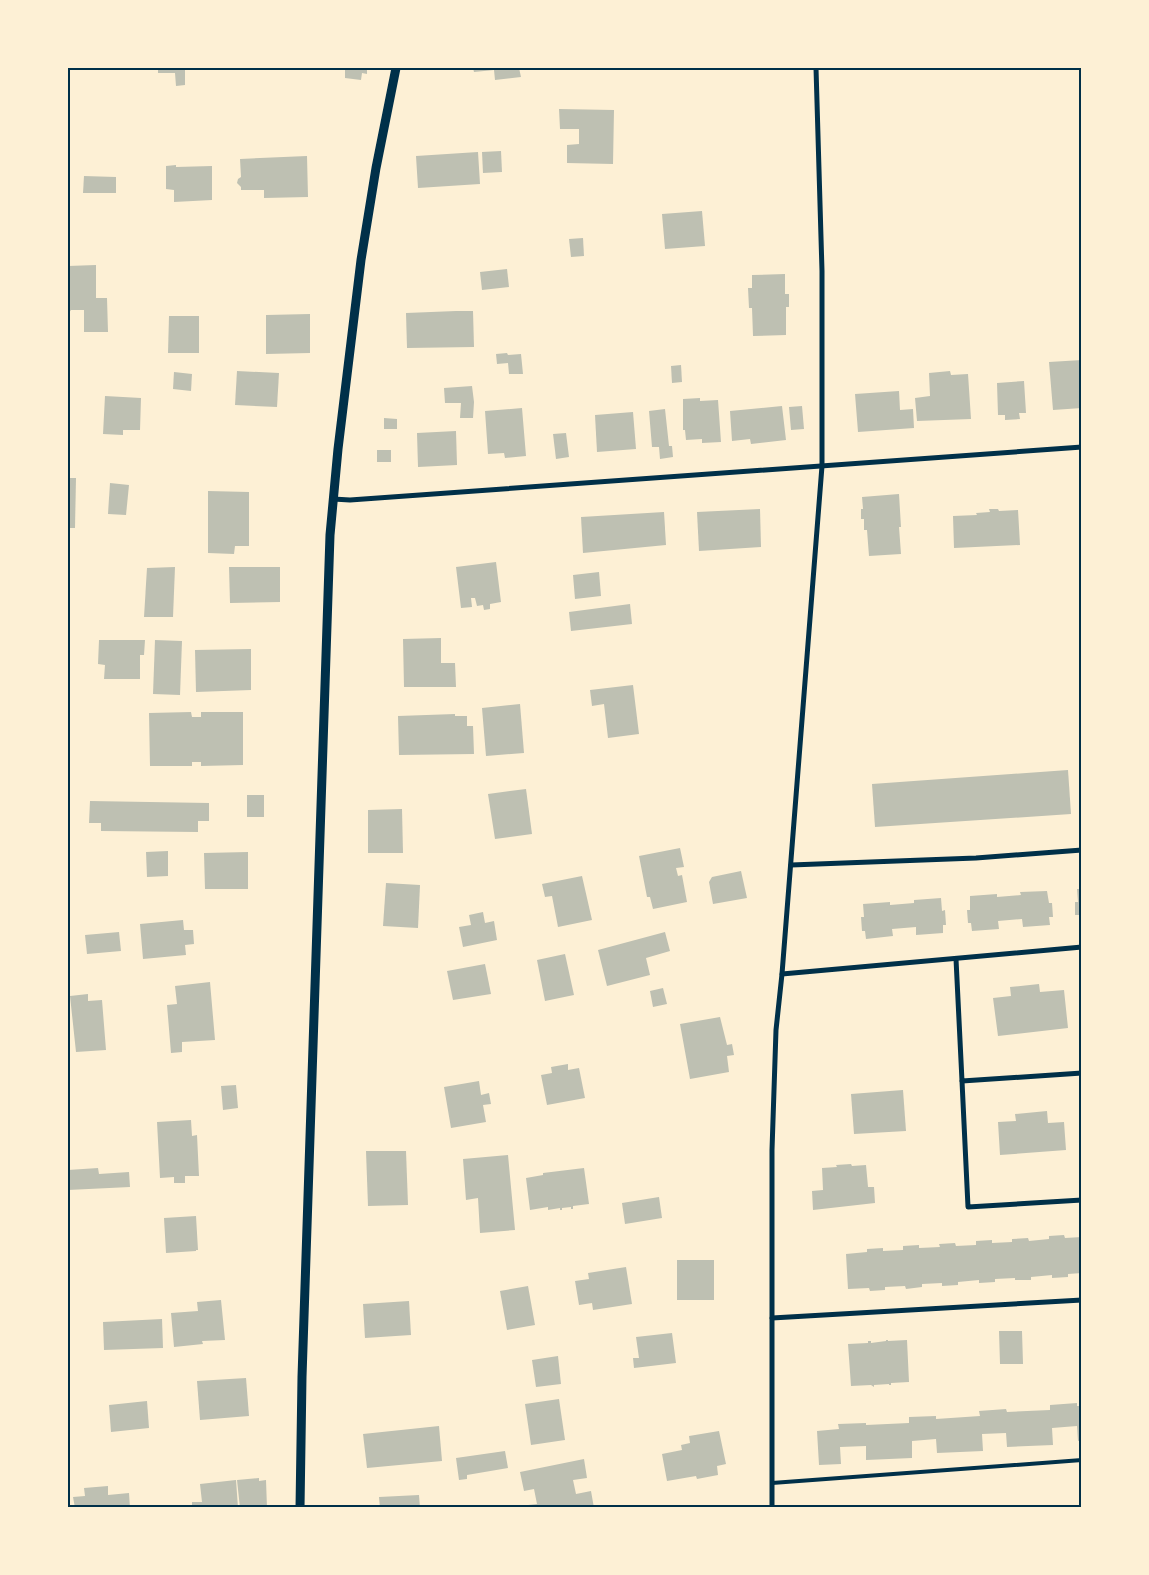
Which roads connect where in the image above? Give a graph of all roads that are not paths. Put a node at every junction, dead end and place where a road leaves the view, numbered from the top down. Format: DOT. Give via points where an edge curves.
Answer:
graph roads {
  1 [pos="396,68"];
  2 [pos="816,68"];
  3 [pos="1082,448"];
  4 [pos="822,466"];
  5 [pos="333,499"];
  6 [pos="1082,850"];
  7 [pos="791,865"];
  8 [pos="1082,947"];
  9 [pos="956,958"];
  10 [pos="782,974"];
  11 [pos="1082,1072"];
  12 [pos="962,1081"];
  13 [pos="1082,1200"];
  14 [pos="1082,1300"];
  15 [pos="772,1318"];
  16 [pos="1082,1460"];
  17 [pos="772,1483"];
  18 [pos="300,1508"];
  19 [pos="772,1508"];
  1 -- 5 [label="street" via="361,260"];
  2 -- 4 [label="street" via="822,271"];
  3 -- 4 [label="street"];
  4 -- 5 [label="street" via="360,500"];
  4 -- 7 [label="street"];
  5 -- 18 [label="street" via="324,692"];
  6 -- 7 [label="street" via="976,858"];
  7 -- 10 [label="street"];
  8 -- 9 [label="street"];
  9 -- 10 [label="street"];
  9 -- 12 [label="street"];
  10 -- 15 [label="street" via="776,1030 772,1150"];
  11 -- 12 [label="street"];
  12 -- 13 [label="street" via="968,1207"];
  14 -- 15 [label="street"];
  15 -- 17 [label="street"];
  16 -- 17 [label="lane"];
  17 -- 19 [label="street"];
}
